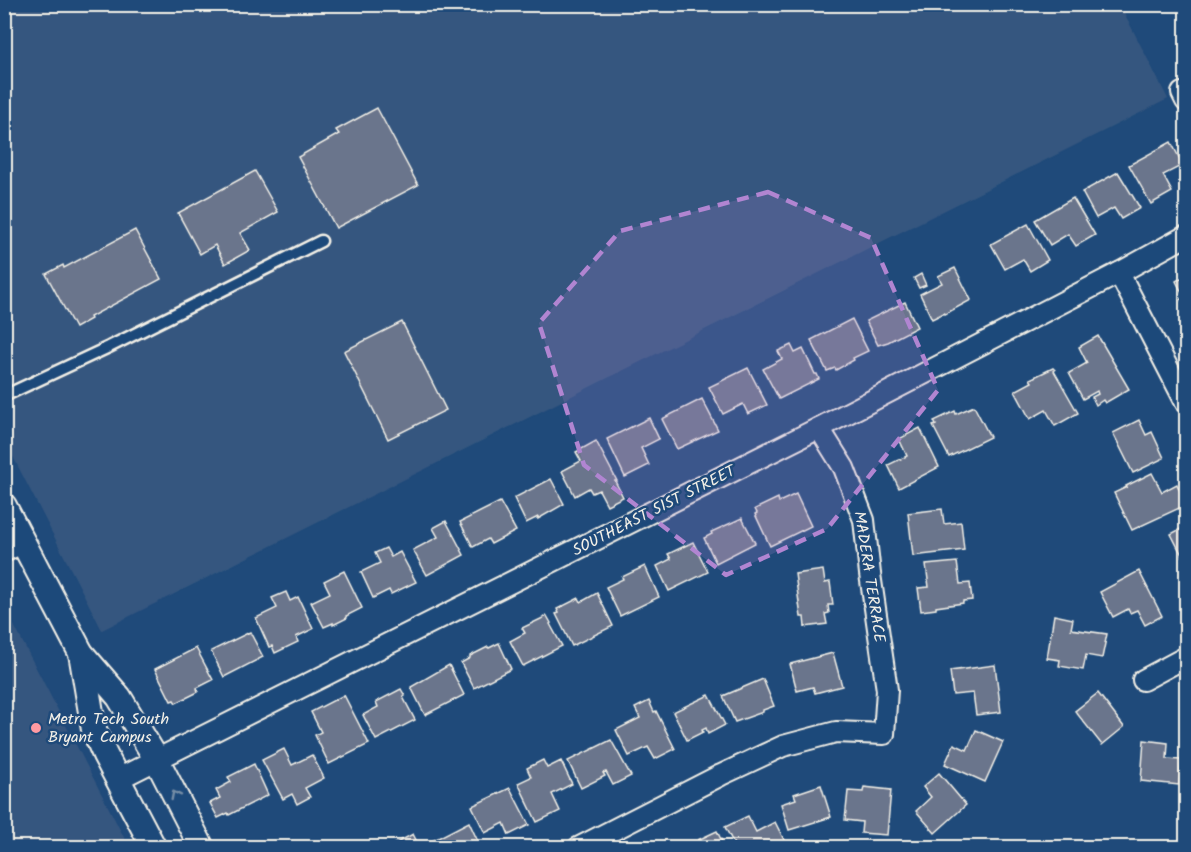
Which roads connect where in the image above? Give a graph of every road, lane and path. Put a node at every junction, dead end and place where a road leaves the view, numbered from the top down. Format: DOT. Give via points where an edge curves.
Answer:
graph roads {
  1 [pos="1186,236"];
  2 [pos="321,241"];
  3 [pos="1119,273"];
  4 [pos="4,396"];
  5 [pos="1186,403"];
  6 [pos="819,428"];
  7 [pos="4,506"];
  8 [pos="15,552"];
  9 [pos="81,653"];
  10 [pos="1186,657"];
  11 [pos="1143,680"];
  12 [pos="157,760"];
  13 [pos="118,779"];
  14 [pos="154,848"];
  15 [pos="202,848"];
  16 [pos="579,848"];
  1 -- 3 [label="street, SOUTHEAST 51ST STREET"];
  2 -- 4 [label="lane"];
  3 -- 5 [label="street"];
  3 -- 6 [label="street, SOUTHEAST 51ST STREET"];
  6 -- 12 [label="street, SOUTHEAST 51ST STREET"];
  6 -- 16 [label="street, MADERA TERRACE" via="844,468 864,520 888,690 884,734 836,732 783,746"];
  7 -- 8 [label="street"];
  8 -- 9 [label="street"];
  9 -- 12 [label="street" via="119,697"];
  9 -- 13 [label="street" via="94,730"];
  10 -- 11 [label="street"];
  12 -- 13 [label="street, SOUTHEAST 51ST STREET"];
  15 -- 12 [label="street, one-way"];
  13 -- 14 [label="street"];
}
